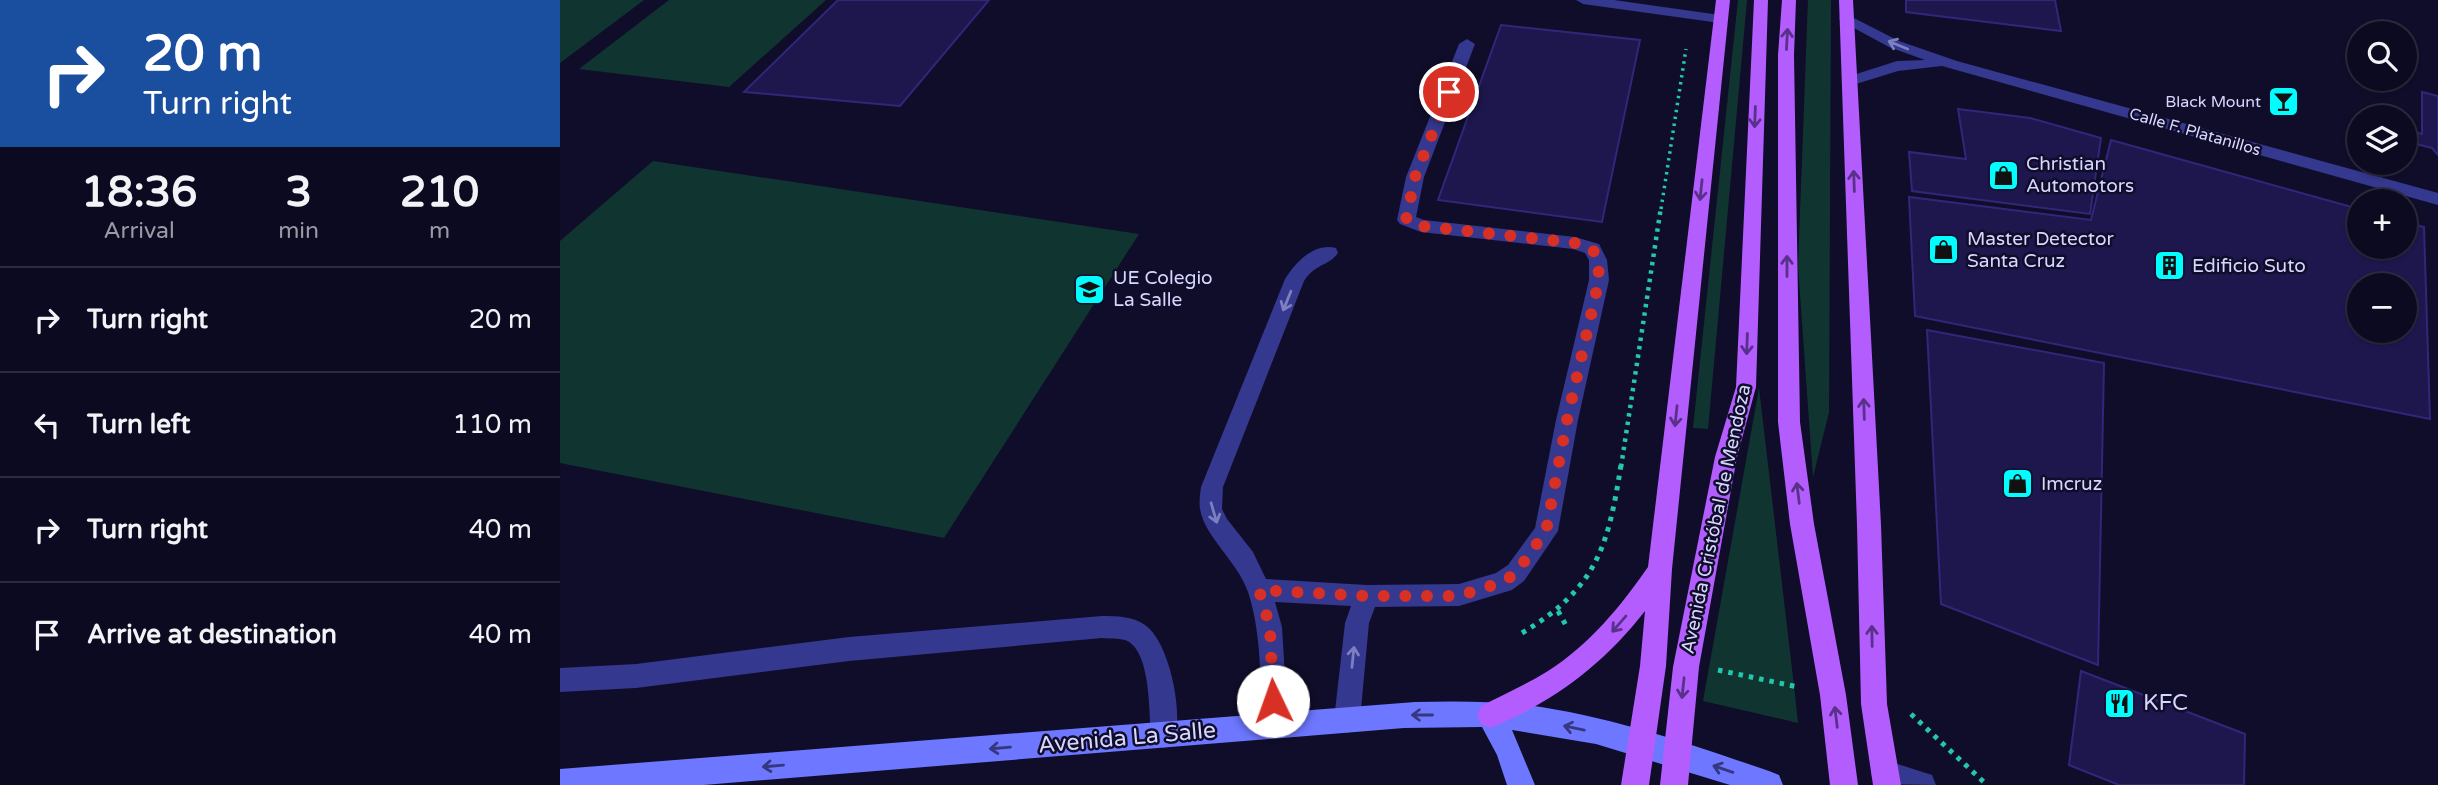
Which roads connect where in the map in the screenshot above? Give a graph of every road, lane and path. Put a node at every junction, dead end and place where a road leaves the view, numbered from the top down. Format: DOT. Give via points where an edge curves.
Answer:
graph roads {
  1 [pos="1583,0"];
  2 [pos="1761,0"];
  3 [pos="1789,0"];
  4 [pos="1721,9"];
  5 [pos="1846,9"];
  6 [pos="1692,15"];
  7 [pos="1467,44"];
  8 [pos="1952,64"];
  9 [pos="1850,80"];
  10 [pos="2438,199"];
  11 [pos="1329,253"];
  12 [pos="1660,569"];
  13 [pos="1259,590"];
  14 [pos="1367,596"];
  15 [pos="1522,633"];
  16 [pos="560,680"];
  17 [pos="1490,715"];
  18 [pos="1347,720"];
  19 [pos="1275,726"];
  20 [pos="1164,735"];
  21 [pos="1641,742"];
  22 [pos="1676,753"];
  23 [pos="1886,780"];
  24 [pos="560,783"];
  25 [pos="1521,785"];
  26 [pos="1636,785"];
  27 [pos="1674,785"];
  28 [pos="1769,785"];
  29 [pos="1844,785"];
  30 [pos="1922,785"];
  1 -- 6 [label="street"];
  2 -- 22 [label="main road, Avenida Cristóbal de Mendoza, one-way" via="1746,387 1726,457 1688,654"];
  29 -- 3 [label="main road, one-way" via="1789,422"];
  4 -- 6 [label="street"];
  4 -- 12 [label="main road, Avenida Cristóbal de Mendoza, one-way"];
  8 -- 5 [label="street, Calle F. Platanillos, one-way" via="1894,44"];
  5 -- 9 [label="main road"];
  6 -- 15 [label="path" via="1614,511 1599,558 1576,591 1558,611"];
  7 -- 14 [label="street" via="1415,177 1406,220 1421,226 1592,248 1599,280 1546,531 1516,573 1459,596"];
  8 -- 9 [label="street, Calle F. Platanillos" via="1896,66"];
  8 -- 10 [label="street, Calle F. Platanillos"];
  23 -- 9 [label="main road, one-way" via="1874,704"];
  11 -- 13 [label="street, one-way" via="1306,263 1295,279 1212,487 1211,509 1218,525 1245,559"];
  12 -- 17 [label="main road, one-way" via="1639,602 1584,658 1558,679"];
  12 -- 21 [label="main road, Avenida Cristóbal de Mendoza" via="1653,666"];
  13 -- 14 [label="street"];
  13 -- 19 [label="street" via="1270,627"];
  18 -- 14 [label="street, one-way" via="1357,623"];
  16 -- 20 [label="street" via="1102,627 1133,631 1149,643"];
  17 -- 18 [label="main road, Avenida La Salle, one-way"];
  21 -- 17 [label="main road, Avenida La Salle, one-way" via="1538,720"];
  17 -- 25 [label="main road"];
  18 -- 19 [label="main road, Avenida La Salle"];
  19 -- 20 [label="main road, Avenida La Salle"];
  20 -- 24 [label="main road, Avenida La Salle, one-way"];
  21 -- 22 [label="main road, Avenida La Salle"];
  21 -- 26 [label="main road, Avenida Cristóbal de Mendoza"];
  22 -- 27 [label="main road, Avenida Cristóbal de Mendoza"];
  28 -- 22 [label="main road, Avenida La Salle, one-way"];
  23 -- 30 [label="street"];
}
